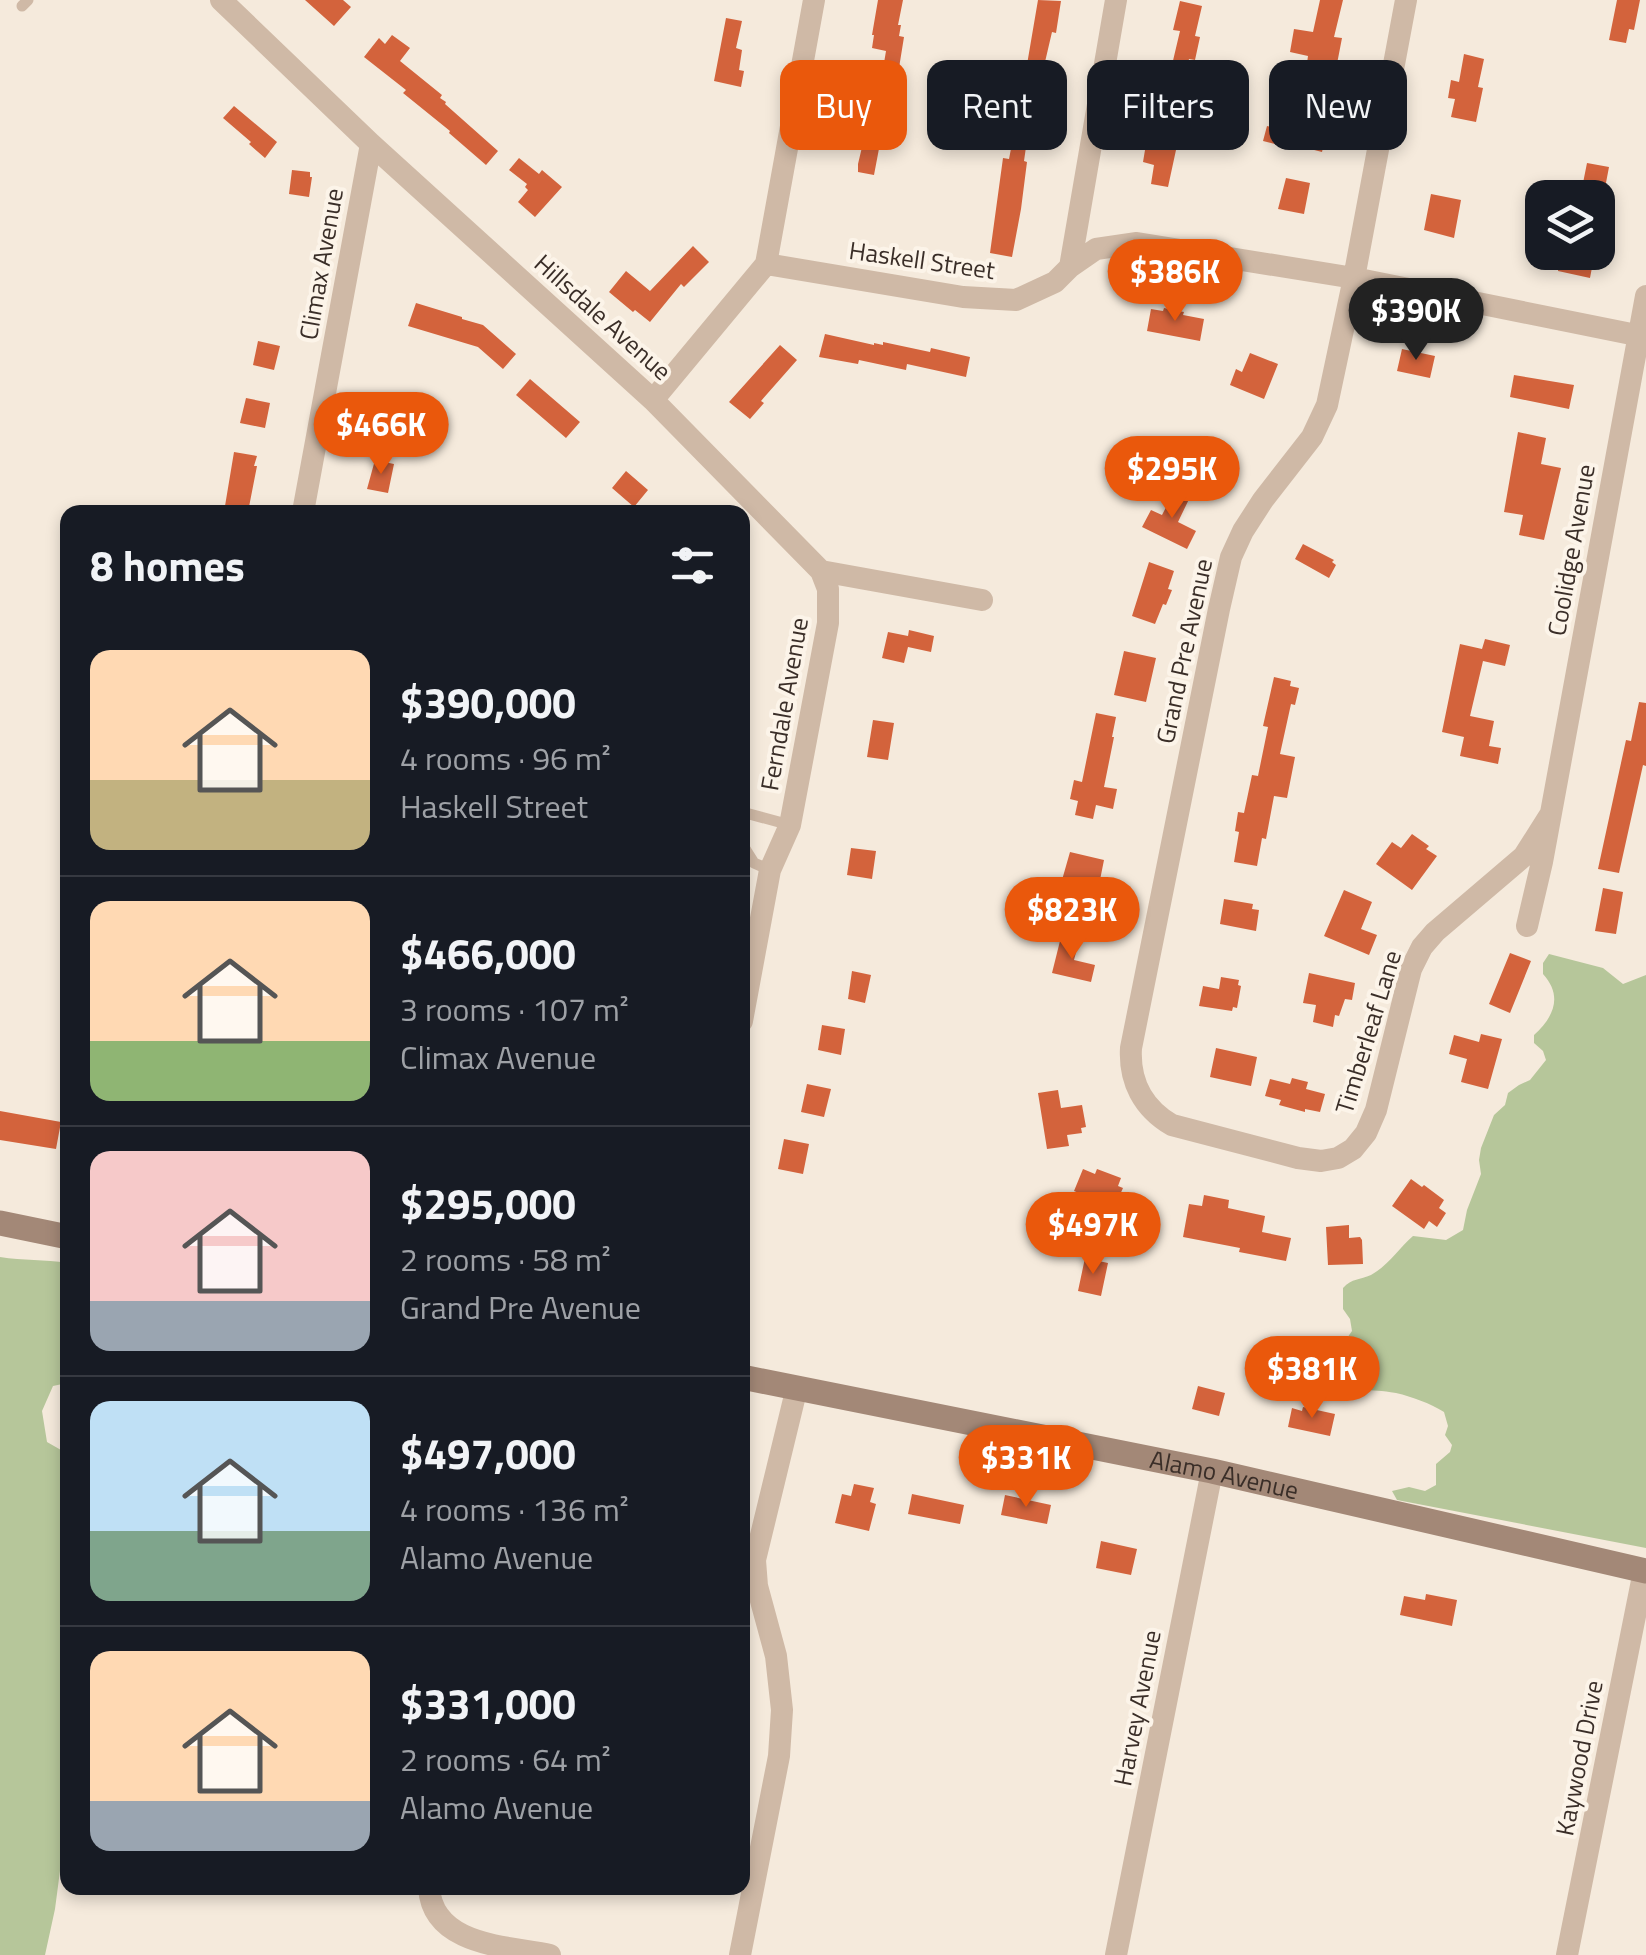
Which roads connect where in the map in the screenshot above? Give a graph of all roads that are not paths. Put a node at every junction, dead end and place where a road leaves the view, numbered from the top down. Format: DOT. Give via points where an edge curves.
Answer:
graph roads {
  1 [pos="221,0"];
  2 [pos="814,0"];
  3 [pos="1116,0"];
  4 [pos="1406,0"];
  5 [pos="371,144"];
  6 [pos="766,264"];
  7 [pos="1070,268"];
  8 [pos="1354,278"];
  9 [pos="1646,296"];
  10 [pos="1642,336"];
  11 [pos="653,400"];
  12 [pos="304,505"];
  13 [pos="821,572"];
  14 [pos="982,600"];
  15 [pos="750,814"];
  16 [pos="1550,814"];
  17 [pos="790,825"];
  18 [pos="750,856"];
  19 [pos="770,870"];
  20 [pos="1527,926"];
  21 [pos="750,979"];
  22 [pos="1193,1132"];
  23 [pos="0,1222"];
  24 [pos="60,1235"];
  25 [pos="750,1378"];
  26 [pos="797,1387"];
  27 [pos="1212,1471"];
  28 [pos="1645,1571"];
  29 [pos="430,1895"];
  30 [pos="1575,1952"];
  31 [pos="550,1955"];
  32 [pos="740,1955"];
  33 [pos="1116,1955"];
  1 -- 5 [label="street, Hillsdale Avenue"];
  2 -- 6 [label="street"];
  3 -- 7 [label="street"];
  4 -- 8 [label="street, Grand Pre Avenue"];
  5 -- 11 [label="street, Hillsdale Avenue"];
  5 -- 12 [label="street, Climax Avenue"];
  6 -- 7 [label="street, Haskell Street" via="1016,300"];
  6 -- 11 [label="street"];
  7 -- 8 [label="street, Haskell Street" via="1096,250 1137,243"];
  8 -- 10 [label="street, Haskell Street"];
  8 -- 22 [label="street, Grand Pre Avenue" via="1327,405 1242,531 1231,558 1130,1048 1142,1098 1160,1118"];
  9 -- 10 [label="street, Coolidge Avenue"];
  10 -- 16 [label="street, Coolidge Avenue"];
  11 -- 13 [label="street, Hillsdale Avenue"];
  13 -- 14 [label="street"];
  13 -- 17 [label="street, Ferndale Avenue" via="828,623"];
  15 -- 17 [label="lane"];
  16 -- 20 [label="street, Coolidge Avenue"];
  16 -- 22 [label="street, Timberleaf Lane" via="1524,856 1422,947 1376,1110 1353,1149 1321,1161"];
  17 -- 19 [label="street, Ferndale Avenue"];
  18 -- 19 [label="lane"];
  19 -- 21 [label="street, Ferndale Avenue"];
  23 -- 24 [label="street"];
  25 -- 26 [label="street, Alamo Avenue"];
  26 -- 27 [label="street, Alamo Avenue"];
  26 -- 32 [label="street" via="755,1560 782,1710"];
  27 -- 28 [label="street, Alamo Avenue"];
  27 -- 33 [label="street, Harvey Avenue"];
  28 -- 30 [label="street, Kaywood Drive"];
  29 -- 31 [label="street" via="439,1917 469,1939"];
}
